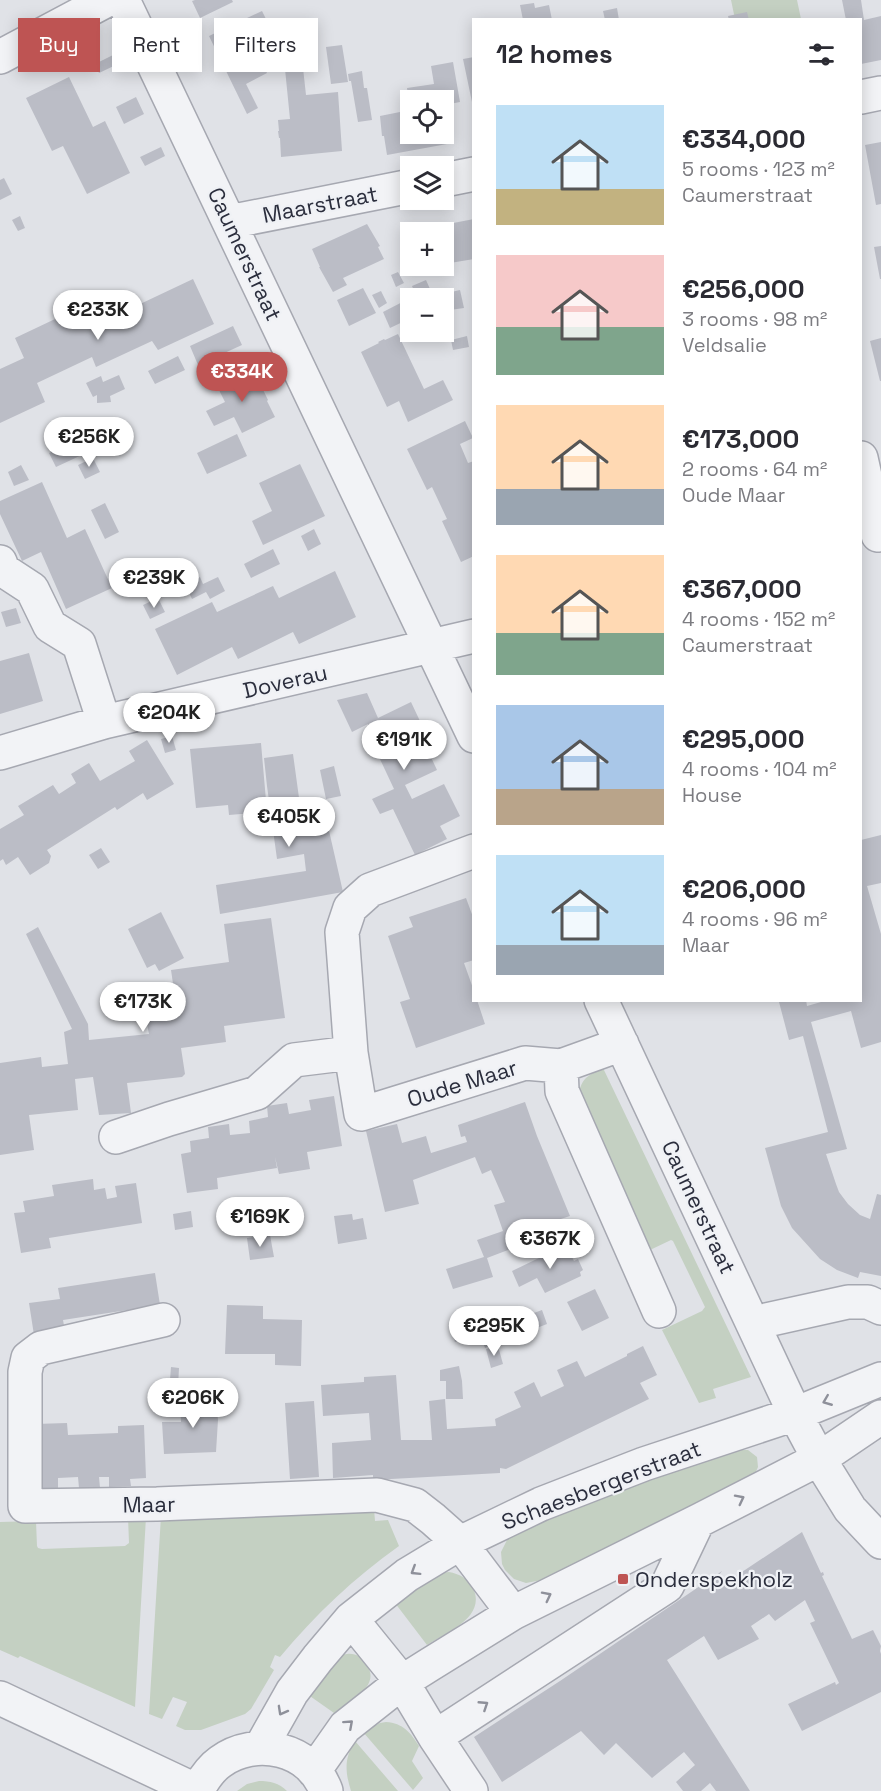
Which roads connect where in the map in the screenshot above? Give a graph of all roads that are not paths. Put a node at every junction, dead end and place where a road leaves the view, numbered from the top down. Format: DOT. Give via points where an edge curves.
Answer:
graph roads {
  1 [pos="107,0"];
  2 [pos="123,0"];
  3 [pos="0,57"];
  4 [pos="881,93"];
  5 [pos="862,97"];
  6 [pos="472,174"];
  7 [pos="454,178"];
  8 [pos="400,188"];
  9 [pos="230,222"];
  10 [pos="862,464"];
  11 [pos="873,536"];
  12 [pos="0,562"];
  13 [pos="472,636"];
  14 [pos="431,646"];
  15 [pos="104,722"];
  16 [pos="472,732"];
  17 [pos="0,753"];
  18 [pos="472,852"];
  19 [pos="602,1002"];
  20 [pos="622,1044"];
  21 [pos="351,1053"];
  22 [pos="561,1066"];
  23 [pos="116,1137"];
  24 [pos="881,1308"];
  25 [pos="659,1311"];
  26 [pos="163,1320"];
  27 [pos="753,1323"];
  28 [pos="881,1379"];
  29 [pos="795,1414"];
  30 [pos="881,1417"];
  31 [pos="819,1459"];
  32 [pos="698,1521"];
  33 [pos="881,1542"];
  34 [pos="460,1543"];
  35 [pos="513,1613"];
  36 [pos="351,1619"];
  37 [pos="402,1682"];
  38 [pos="0,1698"];
  39 [pos="435,1737"];
  40 [pos="261,1747"];
  41 [pos="320,1781"];
  42 [pos="197,1791"];
  43 [pos="471,1791"];
  1 -- 3 [label="street"];
  2 -- 9 [label="street, Caumerstraat"];
  4 -- 5 [label="street"];
  6 -- 7 [label="street"];
  8 -- 9 [label="street, Maarstraat"];
  9 -- 14 [label="street, Caumerstraat"];
  10 -- 11 [label="street"];
  12 -- 15 [label="street" via="3,570 32,589 50,626 79,644"];
  13 -- 14 [label="street, Doverau"];
  14 -- 15 [label="street, Doverau"];
  14 -- 16 [label="street, Caumerstraat"];
  15 -- 17 [label="street, Doverau"];
  18 -- 21 [label="street, Oude Maar" via="370,890 350,908 342,932"];
  19 -- 20 [label="street, Caumerstraat"];
  20 -- 22 [label="street, Oude Maar"];
  20 -- 27 [label="street, Caumerstraat"];
  21 -- 22 [label="street, Oude Maar" via="362,1114 525,1063"];
  21 -- 23 [label="street" via="294,1060 257,1093"];
  22 -- 25 [label="street" via="562,1091"];
  24 -- 27 [label="street" via="868,1302 848,1302"];
  26 -- 34 [label="street, Maar" via="41,1347 28,1358 25,1506 377,1495 415,1505"];
  27 -- 29 [label="street, Caumerstraat"];
  28 -- 29 [label="street, Schaesbergerstraat, one-way"];
  29 -- 31 [label="street, Caumerstraat"];
  29 -- 34 [label="street, Schaesbergerstraat" via="633,1468 541,1504"];
  30 -- 31 [label="street"];
  32 -- 31 [label="street, one-way"];
  31 -- 33 [label="street, Caumerstraat" via="850,1509"];
  35 -- 32 [label="street, one-way"];
  39 -- 32 [label="street, one-way" via="667,1586"];
  34 -- 35 [label="street, Maar"];
  34 -- 36 [label="street, Schaesbergerstraat, one-way" via="407,1575"];
  35 -- 37 [label="street"];
  36 -- 37 [label="street"];
  36 -- 40 [label="street, Schaesbergerstraat, one-way" via="292,1692"];
  37 -- 39 [label="street"];
  41 -- 37 [label="street, one-way" via="345,1727"];
  38 -- 42 [label="street"];
  39 -- 43 [label="street"];
  40 -- 41 [label="street" via="299,1758"];
  40 -- 42 [label="street" via="246,1749 219,1762"];
}
